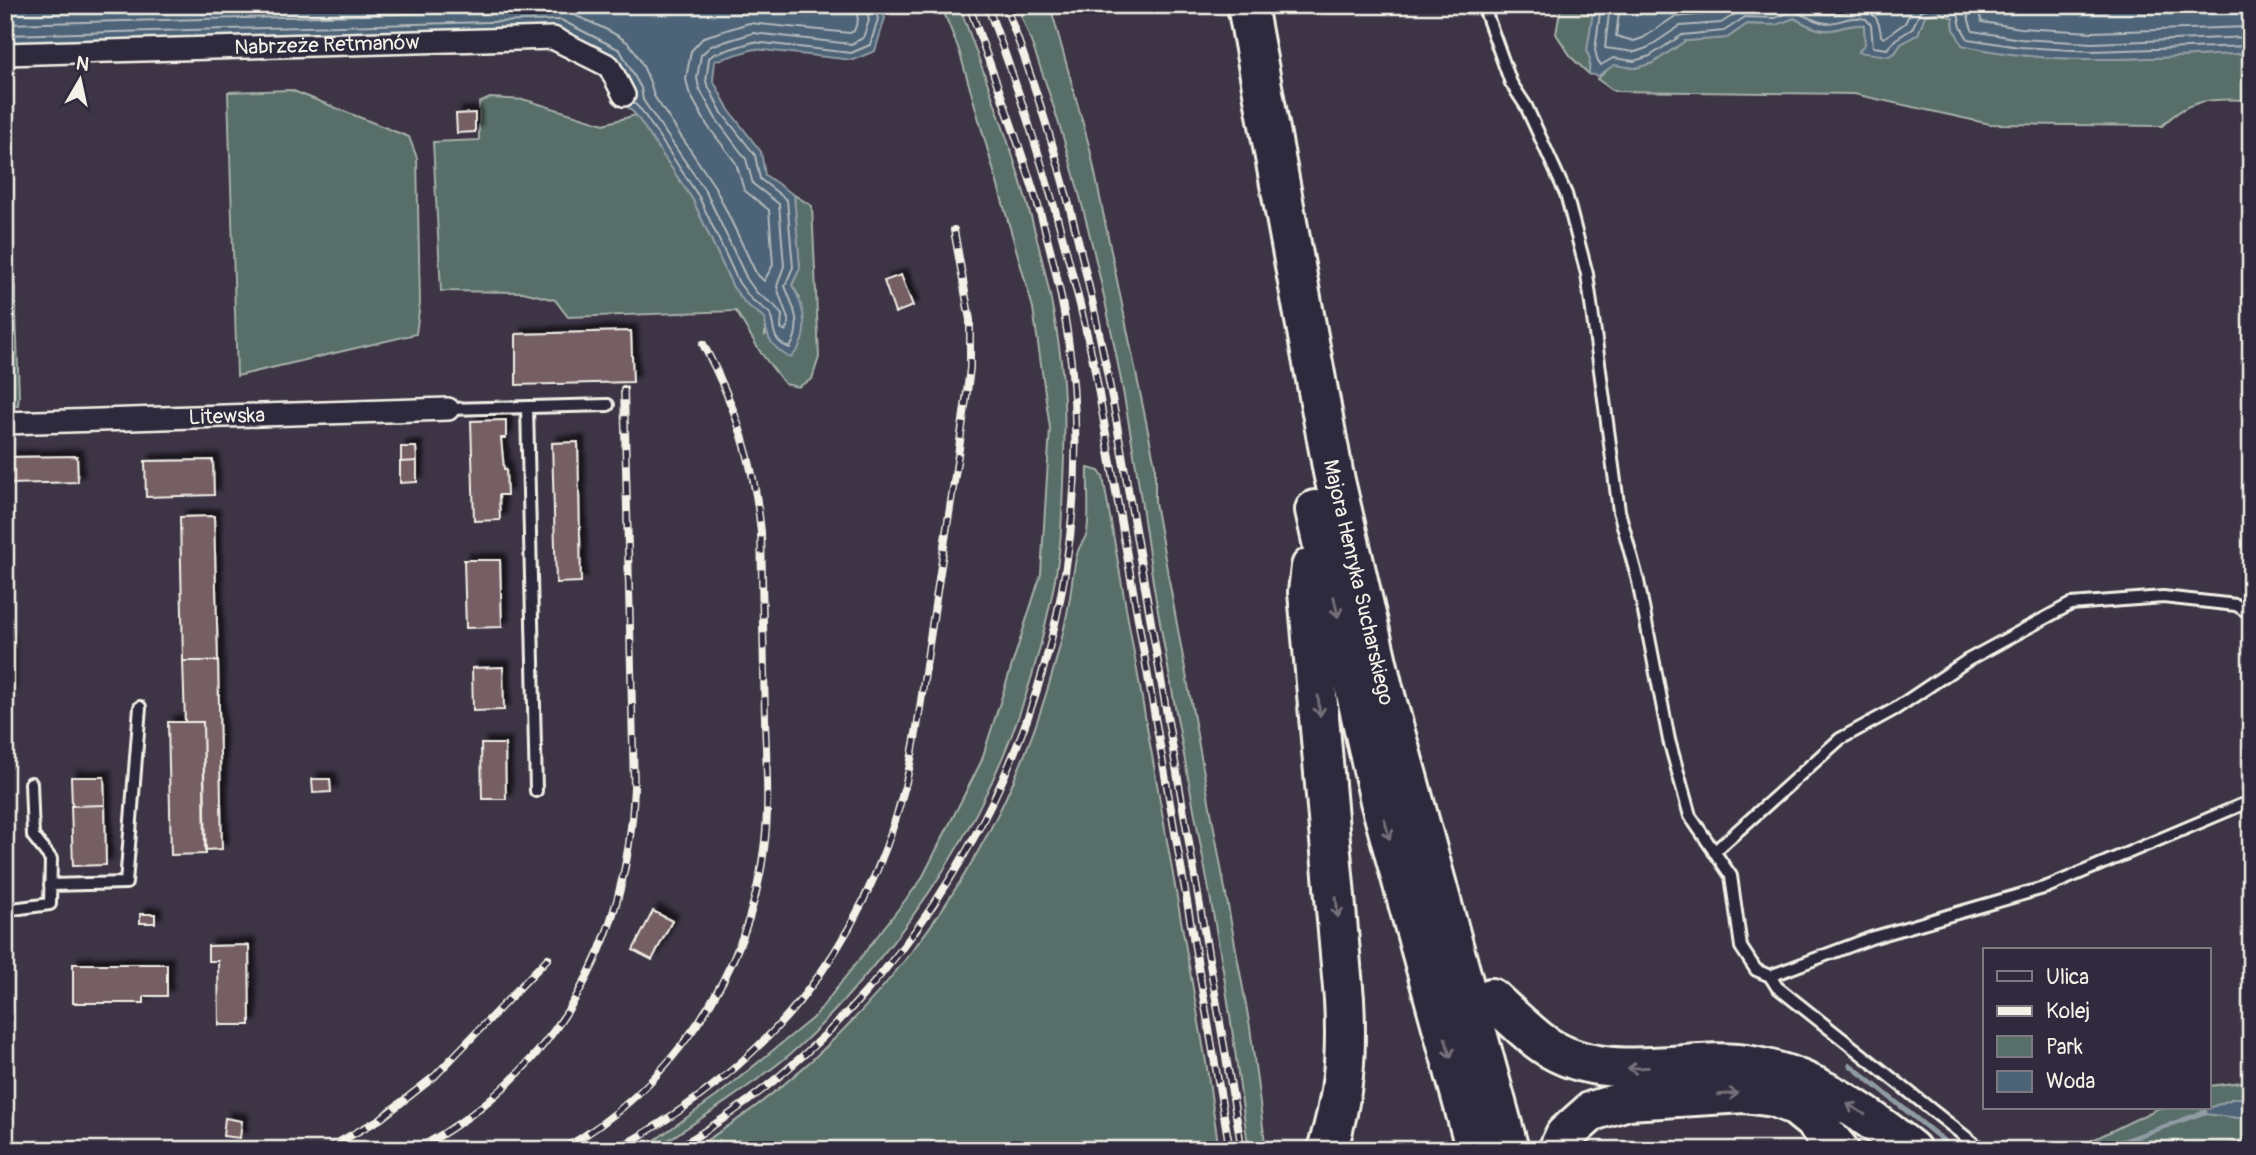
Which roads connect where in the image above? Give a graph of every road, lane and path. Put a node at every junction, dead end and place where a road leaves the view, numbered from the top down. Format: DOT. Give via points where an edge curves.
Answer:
graph roads {
  1 [pos="1224,5"];
  2 [pos="1247,5"];
  3 [pos="1483,5"];
  4 [pos="5,54"];
  5 [pos="624,95"];
  6 [pos="608,405"];
  7 [pos="527,407"];
  8 [pos="448,410"];
  9 [pos="5,423"];
  10 [pos="1317,516"];
  11 [pos="2251,614"];
  12 [pos="1383,688"];
  13 [pos="140,707"];
  14 [pos="31,783"];
  15 [pos="536,791"];
  16 [pos="2251,805"];
  17 [pos="1714,852"];
  18 [pos="50,885"];
  19 [pos="5,910"];
  20 [pos="1770,976"];
  21 [pos="1491,998"];
  22 [pos="1327,1150"];
  23 [pos="1476,1150"];
  24 [pos="1509,1150"];
  25 [pos="1534,1150"];
  26 [pos="1558,1150"];
  27 [pos="1839,1150"];
  28 [pos="1911,1150"];
  29 [pos="1982,1150"];
  1 -- 10 [label="highway, Majora Henryka Sucharskiego"];
  2 -- 12 [label="highway, Majora Henryka Sucharskiego" via="1333,472"];
  3 -- 17 [label="lane" via="1511,83 1566,194 1587,274 1619,511 1638,581 1669,740 1689,816"];
  4 -- 5 [label="street, Nabrzeże Retmanów" via="552,38 609,66"];
  6 -- 7 [label="lane"];
  7 -- 8 [label="lane"];
  7 -- 15 [label="lane"];
  8 -- 9 [label="street, Litewska"];
  10 -- 22 [label="highway, one-way" via="1308,592 1346,1041 1343,1090"];
  10 -- 23 [label="highway, Majora Henryka Sucharskiego, one-way" via="1380,801"];
  11 -- 17 [label="lane" via="2236,605 2162,597 2071,604 1840,738"];
  12 -- 21 [label="highway" via="1421,744"];
  12 -- 24 [label="highway, Majora Henryka Sucharskiego"];
  13 -- 18 [label="lane" via="126,883"];
  14 -- 18 [label="lane" via="33,836 51,859"];
  16 -- 20 [label="lane" via="2241,804 2047,887 1871,938"];
  17 -- 20 [label="lane" via="1731,876 1741,947 1756,970"];
  18 -- 19 [label="lane" via="50,904"];
  20 -- 29 [label="lane" via="1777,987"];
  21 -- 25 [label="highway"];
  28 -- 21 [label="highway, one-way" via="1867,1115 1828,1091 1791,1076 1750,1065 1599,1067 1570,1058 1541,1042"];
  26 -- 27 [label="highway, one-way" via="1565,1135 1592,1111 1628,1100 1744,1093 1794,1105"];
}
